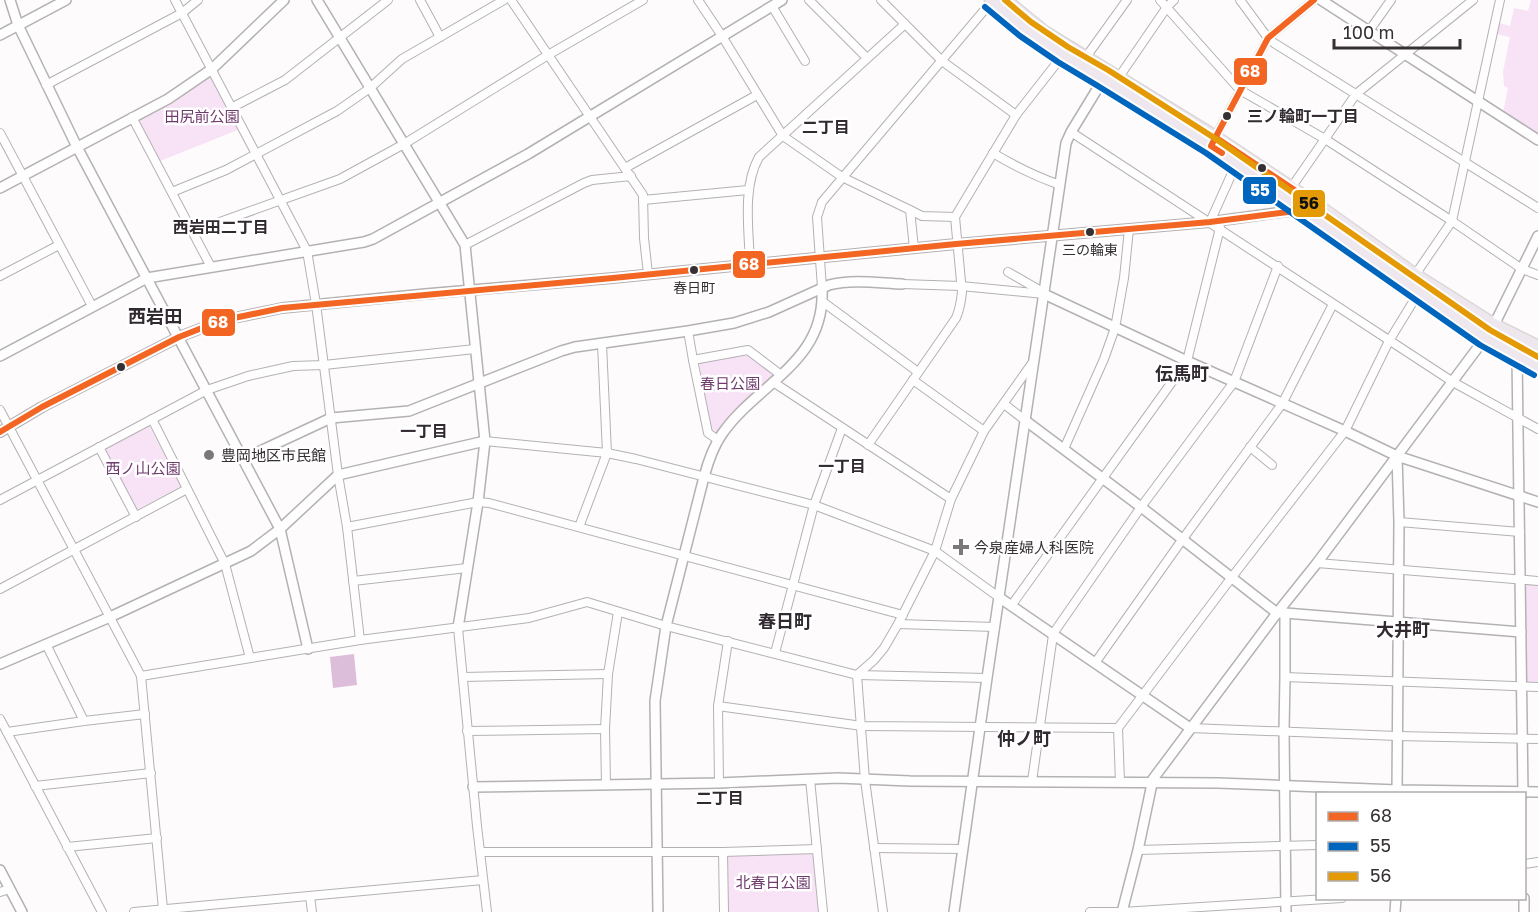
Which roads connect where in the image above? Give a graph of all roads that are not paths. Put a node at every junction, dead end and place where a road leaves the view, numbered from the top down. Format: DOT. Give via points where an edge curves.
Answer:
graph roads {
  1 [pos="10,0"];
  2 [pos="66,0"];
  3 [pos="176,0"];
  4 [pos="198,0"];
  5 [pos="284,0"];
  6 [pos="318,0"];
  7 [pos="388,0"];
  8 [pos="420,0"];
  9 [pos="504,0"];
  10 [pos="511,0"];
  11 [pos="642,0"];
  12 [pos="698,0"];
  13 [pos="782,0"];
  14 [pos="809,0"];
  15 [pos="881,0"];
  16 [pos="1005,0"];
  17 [pos="1127,0"];
  18 [pos="1160,0"];
  19 [pos="1174,0"];
  20 [pos="1240,0"];
  21 [pos="1314,0"];
  22 [pos="1321,0"];
  23 [pos="1391,0"];
  24 [pos="1473,0"];
  25 [pos="1500,0"];
  26 [pos="991,1"];
  27 [pos="772,6"];
  28 [pos="1167,7"];
  29 [pos="182,13"];
  30 [pos="905,24"];
  31 [pos="18,25"];
  32 [pos="1369,31"];
  33 [pos="0,35"];
  34 [pos="340,36"];
  35 [pos="722,36"];
  36 [pos="440,37"];
  37 [pos="1268,38"];
  38 [pos="548,55"];
  39 [pos="1063,55"];
  40 [pos="1405,55"];
  41 [pos="1086,57"];
  42 [pos="867,58"];
  43 [pos="805,61"];
  44 [pos="942,61"];
  45 [pos="212,69"];
  46 [pos="1110,76"];
  47 [pos="46,85"];
  48 [pos="370,88"];
  49 [pos="1240,90"];
  50 [pos="1356,94"];
  51 [pos="757,95"];
  52 [pos="1477,102"];
  53 [pos="233,107"];
  54 [pos="1016,115"];
  55 [pos="590,116"];
  56 [pos="132,117"];
  57 [pos="1071,132"];
  58 [pos="0,133"];
  59 [pos="783,136"];
  60 [pos="1325,139"];
  61 [pos="1538,140"];
  62 [pos="1213,141"];
  63 [pos="404,144"];
  64 [pos="77,147"];
  65 [pos="993,153"];
  66 [pos="257,154"];
  67 [pos="1236,162"];
  68 [pos="1465,163"];
  69 [pos="625,168"];
  70 [pos="631,176"];
  71 [pos="23,177"];
  72 [pos="842,177"];
  73 [pos="1060,185"];
  74 [pos="0,188"];
  75 [pos="1291,188"];
  76 [pos="748,190"];
  77 [pos="172,192"];
  78 [pos="643,200"];
  79 [pos="282,201"];
  80 [pos="439,203"];
  81 [pos="1309,207"];
  82 [pos="1538,208"];
  83 [pos="910,210"];
  84 [pos="955,217"];
  85 [pos="1452,221"];
  86 [pos="1210,222"];
  87 [pos="1220,228"];
  88 [pos="1130,229"];
  89 [pos="192,232"];
  90 [pos="1053,236"];
  91 [pos="1538,236"];
  92 [pos="956,244"];
  93 [pos="59,245"];
  94 [pos="465,245"];
  95 [pos="914,248"];
  96 [pos="308,251"];
  97 [pos="820,257"];
  98 [pos="750,264"];
  99 [pos="1278,266"];
  100 [pos="211,267"];
  101 [pos="1522,269"];
  102 [pos="1008,272"];
  103 [pos="648,274"];
  104 [pos="1415,275"];
  105 [pos="1538,275"];
  106 [pos="0,276"];
  107 [pos="147,278"];
  108 [pos="902,284"];
  109 [pos="961,286"];
  110 [pos="822,288"];
  111 [pos="469,290"];
  112 [pos="1419,292"];
  113 [pos="1044,294"];
  114 [pos="823,302"];
  115 [pos="316,304"];
  116 [pos="1333,304"];
  117 [pos="92,306"];
  118 [pos="1494,325"];
  119 [pos="1115,328"];
  120 [pos="688,332"];
  121 [pos="179,337"];
  122 [pos="1485,338"];
  123 [pos="1389,341"];
  124 [pos="602,344"];
  125 [pos="1538,347"];
  126 [pos="476,349"];
  127 [pos="0,356"];
  128 [pos="1517,357"];
  129 [pos="693,360"];
  130 [pos="1034,361"];
  131 [pos="1187,361"];
  132 [pos="324,365"];
  133 [pos="1538,367"];
  134 [pos="918,372"];
  135 [pos="781,375"];
  136 [pos="913,380"];
  137 [pos="480,382"];
  138 [pos="773,382"];
  139 [pos="1234,382"];
  140 [pos="1453,382"];
  141 [pos="207,390"];
  142 [pos="1004,404"];
  143 [pos="1282,404"];
  144 [pos="0,410"];
  145 [pos="331,418"];
  146 [pos="1519,418"];
  147 [pos="152,419"];
  148 [pos="1026,421"];
  149 [pos="9,428"];
  150 [pos="842,428"];
  151 [pos="1538,429"];
  152 [pos="984,431"];
  153 [pos="1345,431"];
  154 [pos="0,432"];
  155 [pos="718,440"];
  156 [pos="485,441"];
  157 [pos="868,445"];
  158 [pos="99,447"];
  159 [pos="1250,447"];
  160 [pos="1064,449"];
  161 [pos="607,453"];
  162 [pos="1397,456"];
  163 [pos="243,459"];
  164 [pos="1272,465"];
  165 [pos="338,475"];
  166 [pos="704,477"];
  167 [pos="1102,478"];
  168 [pos="38,480"];
  169 [pos="187,489"];
  170 [pos="1520,495"];
  171 [pos="951,499"];
  172 [pos="0,500"];
  173 [pos="478,502"];
  174 [pos="1538,502"];
  175 [pos="814,505"];
  176 [pos="1141,507"];
  177 [pos="136,517"];
  178 [pos="1399,522"];
  179 [pos="347,527"];
  180 [pos="579,527"];
  181 [pos="280,529"];
  182 [pos="1520,532"];
  183 [pos="1182,540"];
  184 [pos="74,549"];
  185 [pos="935,552"];
  186 [pos="684,555"];
  187 [pos="1317,563"];
  188 [pos="225,564"];
  189 [pos="468,568"];
  190 [pos="1398,570"];
  191 [pos="1232,577"];
  192 [pos="1520,580"];
  193 [pos="353,581"];
  194 [pos="1538,581"];
  195 [pos="793,585"];
  196 [pos="0,589"];
  197 [pos="999,598"];
  198 [pos="1011,606"];
  199 [pos="618,612"];
  200 [pos="1281,613"];
  201 [pos="903,615"];
  202 [pos="110,618"];
  203 [pos="1398,622"];
  204 [pos="898,624"];
  205 [pos="666,626"];
  206 [pos="995,627"];
  207 [pos="458,628"];
  208 [pos="1521,632"];
  209 [pos="1053,635"];
  210 [pos="360,640"];
  211 [pos="728,641"];
  212 [pos="46,644"];
  213 [pos="308,649"];
  214 [pos="775,653"];
  215 [pos="250,658"];
  216 [pos="1095,663"];
  217 [pos="0,664"];
  218 [pos="608,674"];
  219 [pos="857,675"];
  220 [pos="141,676"];
  221 [pos="463,677"];
  222 [pos="1286,677"];
  223 [pos="987,678"];
  224 [pos="1398,683"];
  225 [pos="1522,686"];
  226 [pos="1538,687"];
  227 [pos="1142,695"];
  228 [pos="718,706"];
  229 [pos="145,714"];
  230 [pos="0,719"];
  231 [pos="84,721"];
  232 [pos="862,726"];
  233 [pos="981,727"];
  234 [pos="1039,727"];
  235 [pos="1118,728"];
  236 [pos="1190,728"];
  237 [pos="605,729"];
  238 [pos="467,730"];
  239 [pos="1284,731"];
  240 [pos="7,732"];
  241 [pos="1397,736"];
  242 [pos="1522,739"];
  243 [pos="1538,739"];
  244 [pos="151,773"];
  245 [pos="810,779"];
  246 [pos="865,780"];
  247 [pos="973,780"];
  248 [pos="1032,781"];
  249 [pos="1120,782"];
  250 [pos="719,783"];
  251 [pos="1152,783"];
  252 [pos="656,784"];
  253 [pos="606,785"];
  254 [pos="35,786"];
  255 [pos="1284,786"];
  256 [pos="473,787"];
  257 [pos="1397,792"];
  258 [pos="1523,792"];
  259 [pos="158,838"];
  260 [pos="1316,845"];
  261 [pos="1285,846"];
  262 [pos="67,847"];
  263 [pos="874,848"];
  264 [pos="816,849"];
  265 [pos="963,849"];
  266 [pos="1138,849"];
  267 [pos="658,851"];
  268 [pos="481,852"];
  269 [pos="723,852"];
  270 [pos="0,870"];
  271 [pos="483,879"];
  272 [pos="5,891"];
  273 [pos="310,896"];
  274 [pos="1330,900"];
  275 [pos="1286,907"];
  276 [pos="163,909"];
  277 [pos="22,912"];
  278 [pos="102,912"];
  279 [pos="134,912"];
  280 [pos="312,912"];
  281 [pos="487,912"];
  282 [pos="658,912"];
  283 [pos="724,912"];
  284 [pos="824,912"];
  285 [pos="883,912"];
  286 [pos="954,912"];
  287 [pos="1090,912"];
  288 [pos="1122,912"];
  1 -- 31 [label="street"];
  2 -- 31 [label="street"];
  3 -- 29 [label="street"];
  4 -- 29 [label="street"];
  5 -- 45 [label="street"];
  6 -- 34 [label="street"];
  7 -- 34 [label="street"];
  8 -- 36 [label="street"];
  9 -- 36 [label="street"];
  10 -- 38 [label="street"];
  11 -- 38 [label="street"];
  12 -- 35 [label="street"];
  13 -- 27 [label="street"];
  14 -- 42 [label="street"];
  15 -- 30 [label="street"];
  16 -- 41 [label="highway" via="1044,32"];
  17 -- 41 [label="street"];
  18 -- 28 [label="street"];
  19 -- 28 [label="street"];
  20 -- 37 [label="street"];
  21 -- 37 [label="street"];
  22 -- 32 [label="street"];
  23 -- 32 [label="street"];
  24 -- 40 [label="street"];
  25 -- 52 [label="street"];
  26 -- 39 [label="highway"];
  26 -- 44 [label="street"];
  27 -- 35 [label="street"];
  27 -- 43 [label="street"];
  28 -- 46 [label="street"];
  28 -- 49 [label="street"];
  29 -- 45 [label="street"];
  29 -- 47 [label="street"];
  30 -- 42 [label="street"];
  30 -- 44 [label="street"];
  31 -- 33 [label="street"];
  31 -- 47 [label="street"];
  32 -- 40 [label="street"];
  34 -- 48 [label="street"];
  34 -- 53 [label="street" via="285,80"];
  35 -- 51 [label="street"];
  35 -- 55 [label="street"];
  36 -- 48 [label="street" via="402,59"];
  37 -- 49 [label="street"];
  37 -- 50 [label="street"];
  38 -- 55 [label="street"];
  38 -- 63 [label="street"];
  39 -- 46 [label="highway"];
  39 -- 54 [label="street"];
  40 -- 50 [label="street"];
  40 -- 52 [label="street"];
  41 -- 46 [label="highway"];
  42 -- 59 [label="street"];
  44 -- 54 [label="street"];
  44 -- 72 [label="street"];
  45 -- 53 [label="street"];
  45 -- 56 [label="street" via="168,99"];
  46 -- 57 [label="street"];
  46 -- 62 [label="highway"];
  47 -- 64 [label="street"];
  48 -- 63 [label="street"];
  48 -- 66 [label="street" via="337,111"];
  49 -- 60 [label="street"];
  49 -- 62 [label="street"];
  50 -- 60 [label="street"];
  50 -- 68 [label="street"];
  51 -- 59 [label="street"];
  51 -- 69 [label="street"];
  52 -- 61 [label="street"];
  52 -- 68 [label="street"];
  53 -- 66 [label="street"];
  54 -- 65 [label="street"];
  55 -- 69 [label="street"];
  55 -- 80 [label="street"];
  56 -- 64 [label="street"];
  56 -- 77 [label="street"];
  57 -- 73 [label="street"];
  57 -- 86 [label="street"];
  58 -- 71 [label="street"];
  59 -- 72 [label="street"];
  59 -- 76 [label="street" via="759,158"];
  60 -- 75 [label="street"];
  60 -- 85 [label="street"];
  62 -- 67 [label="highway"];
  62 -- 75 [label="highway"];
  63 -- 79 [label="street" via="340,179"];
  63 -- 80 [label="street"];
  64 -- 71 [label="street"];
  64 -- 107 [label="street"];
  65 -- 73 [label="street" via="1017,168"];
  65 -- 84 [label="street"];
  66 -- 77 [label="street"];
  66 -- 79 [label="street"];
  67 -- 81 [label="highway"];
  67 -- 86 [label="street"];
  68 -- 82 [label="street"];
  68 -- 85 [label="street"];
  69 -- 70 [label="street"];
  70 -- 78 [label="street"];
  70 -- 94 [label="street" via="584,183"];
  71 -- 74 [label="street"];
  71 -- 93 [label="street"];
  72 -- 83 [label="street"];
  72 -- 97 [label="street" via="820,206"];
  73 -- 90 [label="street"];
  75 -- 81 [label="highway"];
  76 -- 78 [label="street"];
  76 -- 98 [label="street"];
  77 -- 89 [label="street"];
  78 -- 103 [label="street"];
  79 -- 89 [label="street"];
  79 -- 96 [label="street"];
  80 -- 94 [label="street"];
  80 -- 96 [label="street" via="363,242"];
  81 -- 86 [label="street"];
  81 -- 104 [label="highway"];
  81 -- 112 [label="highway"];
  83 -- 84 [label="street" via="922,216"];
  83 -- 95 [label="street"];
  84 -- 92 [label="street"];
  85 -- 101 [label="street"];
  85 -- 104 [label="street"];
  86 -- 87 [label="street"];
  86 -- 88 [label="street"];
  87 -- 99 [label="street"];
  87 -- 131 [label="street"];
  88 -- 90 [label="street"];
  88 -- 119 [label="street"];
  89 -- 100 [label="street"];
  90 -- 92 [label="street"];
  90 -- 113 [label="street"];
  91 -- 101 [label="street"];
  92 -- 95 [label="street"];
  92 -- 109 [label="street"];
  93 -- 106 [label="street"];
  93 -- 117 [label="street"];
  94 -- 111 [label="street"];
  95 -- 97 [label="street"];
  96 -- 100 [label="street"];
  96 -- 115 [label="street"];
  97 -- 98 [label="street"];
  97 -- 110 [label="street"];
  98 -- 103 [label="street"];
  99 -- 116 [label="street"];
  99 -- 139 [label="street"];
  100 -- 107 [label="street"];
  101 -- 105 [label="street"];
  101 -- 118 [label="street"];
  102 -- 113 [label="street"];
  103 -- 111 [label="street"];
  104 -- 118 [label="highway"];
  107 -- 117 [label="street"];
  107 -- 121 [label="street"];
  108 -- 109 [label="street"];
  108 -- 110 [label="street" via="855,281"];
  109 -- 113 [label="street"];
  109 -- 134 [label="street" via="956,318"];
  110 -- 114 [label="street"];
  110 -- 120 [label="street" via="746,320"];
  111 -- 115 [label="street"];
  111 -- 126 [label="street"];
  112 -- 122 [label="highway"];
  112 -- 123 [label="street"];
  113 -- 119 [label="street"];
  113 -- 130 [label="street"];
  114 -- 134 [label="street"];
  114 -- 135 [label="street" via="811,341"];
  115 -- 121 [label="street" via="234,318"];
  115 -- 132 [label="street"];
  116 -- 123 [label="street"];
  116 -- 143 [label="street"];
  117 -- 127 [label="street"];
  118 -- 122 [label="street"];
  118 -- 125 [label="highway"];
  119 -- 131 [label="street"];
  119 -- 160 [label="street"];
  120 -- 124 [label="street"];
  120 -- 129 [label="street"];
  121 -- 141 [label="street"];
  121 -- 149 [label="street"];
  122 -- 128 [label="highway"];
  122 -- 140 [label="street"];
  123 -- 140 [label="street"];
  123 -- 153 [label="street"];
  124 -- 137 [label="street" via="561,351"];
  124 -- 161 [label="street"];
  126 -- 132 [label="street"];
  126 -- 137 [label="street"];
  128 -- 133 [label="highway"];
  128 -- 146 [label="street"];
  129 -- 135 [label="street" via="748,350"];
  129 -- 155 [label="street" via="708,433"];
  130 -- 142 [label="street"];
  130 -- 148 [label="street"];
  131 -- 139 [label="street"];
  131 -- 167 [label="street"];
  132 -- 141 [label="street" via="275,369"];
  132 -- 145 [label="street"];
  134 -- 136 [label="street"];
  135 -- 138 [label="street"];
  136 -- 152 [label="street"];
  136 -- 157 [label="street"];
  137 -- 145 [label="street" via="409,411"];
  137 -- 156 [label="street"];
  138 -- 150 [label="street"];
  138 -- 155 [label="street"];
  139 -- 143 [label="street"];
  139 -- 176 [label="street"];
  140 -- 146 [label="street"];
  140 -- 162 [label="street"];
  141 -- 147 [label="street"];
  141 -- 163 [label="street"];
  142 -- 148 [label="street"];
  142 -- 152 [label="street"];
  143 -- 153 [label="street"];
  143 -- 159 [label="street"];
  144 -- 149 [label="street"];
  145 -- 163 [label="street"];
  145 -- 165 [label="street"];
  146 -- 151 [label="street"];
  146 -- 170 [label="street"];
  147 -- 158 [label="street"];
  147 -- 169 [label="street"];
  148 -- 160 [label="street"];
  148 -- 197 [label="street"];
  149 -- 154 [label="street"];
  149 -- 168 [label="street"];
  150 -- 157 [label="street"];
  150 -- 175 [label="street"];
  152 -- 171 [label="street"];
  153 -- 162 [label="street"];
  153 -- 191 [label="street"];
  155 -- 166 [label="street"];
  156 -- 161 [label="street"];
  156 -- 165 [label="street"];
  156 -- 173 [label="street"];
  157 -- 171 [label="street"];
  158 -- 168 [label="street"];
  158 -- 177 [label="street"];
  159 -- 164 [label="street"];
  159 -- 183 [label="street"];
  160 -- 167 [label="street"];
  161 -- 166 [label="street"];
  161 -- 180 [label="street"];
  162 -- 170 [label="street"];
  162 -- 178 [label="street"];
  162 -- 187 [label="street"];
  163 -- 181 [label="street"];
  165 -- 179 [label="street"];
  165 -- 181 [label="street"];
  166 -- 175 [label="street"];
  166 -- 186 [label="street"];
  167 -- 176 [label="street"];
  167 -- 198 [label="street"];
  168 -- 172 [label="street"];
  168 -- 184 [label="street"];
  169 -- 177 [label="street"];
  169 -- 188 [label="street"];
  170 -- 174 [label="street"];
  170 -- 182 [label="street"];
  171 -- 185 [label="street"];
  173 -- 179 [label="street"];
  173 -- 180 [label="street"];
  173 -- 189 [label="street"];
  175 -- 185 [label="street"];
  175 -- 195 [label="street"];
  176 -- 183 [label="street"];
  176 -- 209 [label="street"];
  177 -- 184 [label="street"];
  178 -- 182 [label="street"];
  178 -- 190 [label="street"];
  179 -- 193 [label="street"];
  180 -- 186 [label="street"];
  181 -- 188 [label="street"];
  181 -- 213 [label="street"];
  182 -- 192 [label="street"];
  183 -- 191 [label="street"];
  183 -- 216 [label="street"];
  184 -- 196 [label="street"];
  184 -- 202 [label="street"];
  185 -- 197 [label="street"];
  185 -- 201 [label="street"];
  186 -- 195 [label="street"];
  186 -- 205 [label="street"];
  187 -- 190 [label="street"];
  187 -- 200 [label="street"];
  188 -- 202 [label="street"];
  188 -- 215 [label="street"];
  189 -- 193 [label="street"];
  189 -- 207 [label="street"];
  190 -- 192 [label="street"];
  190 -- 203 [label="street"];
  191 -- 200 [label="street"];
  191 -- 227 [label="street"];
  192 -- 194 [label="street"];
  192 -- 208 [label="street"];
  193 -- 210 [label="street"];
  195 -- 201 [label="street"];
  195 -- 214 [label="street"];
  197 -- 198 [label="street"];
  197 -- 206 [label="street"];
  198 -- 209 [label="street"];
  199 -- 205 [label="street"];
  199 -- 207 [label="street" via="587,602 529,618"];
  199 -- 218 [label="street"];
  200 -- 203 [label="street"];
  200 -- 222 [label="street"];
  200 -- 236 [label="street"];
  201 -- 204 [label="street"];
  202 -- 212 [label="street"];
  202 -- 220 [label="street"];
  203 -- 208 [label="street"];
  203 -- 224 [label="street"];
  204 -- 206 [label="street"];
  204 -- 219 [label="street" via="874,660"];
  205 -- 211 [label="street"];
  205 -- 252 [label="street" via="655,701"];
  206 -- 223 [label="street"];
  207 -- 210 [label="street"];
  207 -- 221 [label="street"];
  208 -- 225 [label="street"];
  209 -- 216 [label="street"];
  209 -- 234 [label="street"];
  210 -- 213 [label="street"];
  211 -- 214 [label="street"];
  211 -- 228 [label="street"];
  212 -- 217 [label="street"];
  212 -- 231 [label="street"];
  213 -- 215 [label="street"];
  214 -- 219 [label="street"];
  215 -- 220 [label="street"];
  216 -- 227 [label="street"];
  218 -- 221 [label="street"];
  218 -- 237 [label="street"];
  219 -- 223 [label="street"];
  219 -- 232 [label="street"];
  220 -- 229 [label="street"];
  221 -- 238 [label="street"];
  222 -- 224 [label="street"];
  222 -- 239 [label="street"];
  223 -- 233 [label="street"];
  224 -- 225 [label="street"];
  224 -- 241 [label="street"];
  225 -- 226 [label="street"];
  225 -- 242 [label="street"];
  227 -- 235 [label="street"];
  227 -- 236 [label="street"];
  228 -- 232 [label="street"];
  228 -- 250 [label="street"];
  229 -- 231 [label="street"];
  229 -- 244 [label="street"];
  230 -- 240 [label="street"];
  231 -- 240 [label="street"];
  232 -- 233 [label="street"];
  232 -- 246 [label="street"];
  233 -- 234 [label="street"];
  233 -- 247 [label="street"];
  234 -- 235 [label="street"];
  234 -- 248 [label="street"];
  235 -- 249 [label="street"];
  236 -- 239 [label="street"];
  236 -- 251 [label="street"];
  237 -- 238 [label="street"];
  237 -- 253 [label="street"];
  238 -- 256 [label="street"];
  239 -- 241 [label="street"];
  239 -- 255 [label="street"];
  240 -- 254 [label="street"];
  241 -- 242 [label="street"];
  241 -- 257 [label="street"];
  242 -- 243 [label="street"];
  242 -- 258 [label="street"];
  244 -- 254 [label="street"];
  244 -- 259 [label="street"];
  245 -- 246 [label="street"];
  245 -- 250 [label="street"];
  245 -- 264 [label="street"];
  246 -- 247 [label="street"];
  246 -- 263 [label="street"];
  247 -- 248 [label="street"];
  247 -- 265 [label="street"];
  248 -- 249 [label="street"];
  249 -- 251 [label="street"];
  250 -- 252 [label="street"];
  251 -- 255 [label="street"];
  251 -- 266 [label="street"];
  252 -- 253 [label="street"];
  252 -- 267 [label="street"];
  253 -- 256 [label="street"];
  254 -- 262 [label="street"];
  255 -- 257 [label="street"];
  255 -- 261 [label="street"];
  256 -- 268 [label="street"];
  259 -- 262 [label="street"];
  259 -- 276 [label="street"];
  260 -- 261 [label="street"];
  261 -- 266 [label="street"];
  261 -- 275 [label="street"];
  262 -- 278 [label="street"];
  263 -- 265 [label="street"];
  263 -- 285 [label="street"];
  264 -- 269 [label="street"];
  264 -- 284 [label="street"];
  265 -- 286 [label="street"];
  266 -- 288 [label="street"];
  267 -- 268 [label="street"];
  267 -- 269 [label="street"];
  267 -- 282 [label="street"];
  268 -- 271 [label="street"];
  269 -- 283 [label="street"];
  270 -- 272 [label="street"];
  271 -- 273 [label="street"];
  271 -- 281 [label="street"];
  272 -- 277 [label="street"];
  273 -- 276 [label="street"];
  273 -- 280 [label="street"];
  274 -- 275 [label="street"];
  275 -- 288 [label="street"];
  276 -- 279 [label="street"];
  287 -- 288 [label="street"];
}
